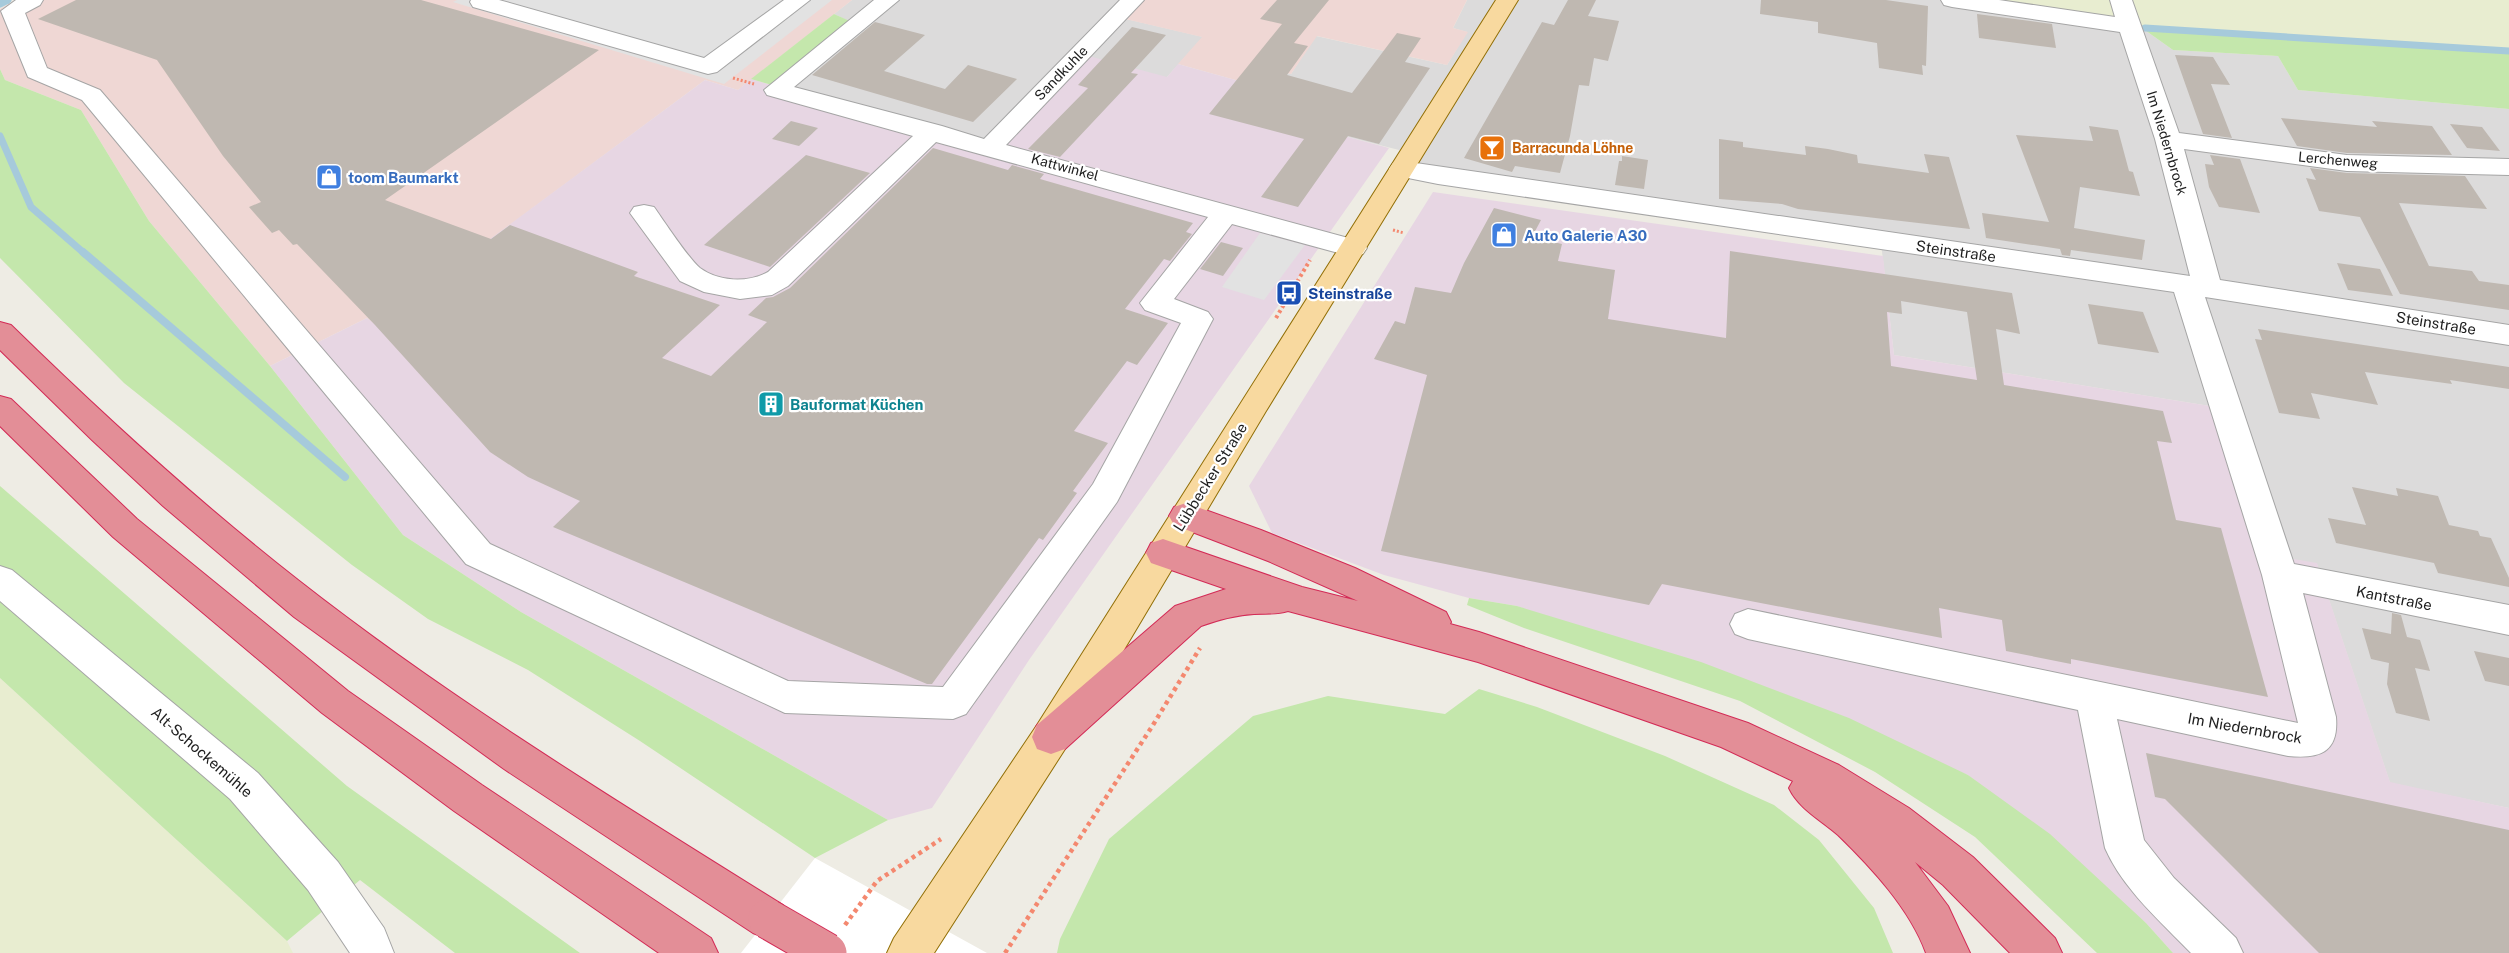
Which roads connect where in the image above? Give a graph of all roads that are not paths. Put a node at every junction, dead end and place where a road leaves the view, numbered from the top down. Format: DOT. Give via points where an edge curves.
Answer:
graph roads {
  1 [pos="32,0"];
  2 [pos="485,0"];
  3 [pos="799,0"];
  4 [pos="888,0"];
  5 [pos="1133,0"];
  6 [pos="1507,0"];
  7 [pos="1952,0"];
  8 [pos="2121,0"];
  9 [pos="2129,26"];
  10 [pos="933,131"];
  11 [pos="2168,139"];
  12 [pos="990,147"];
  13 [pos="2509,167"];
  14 [pos="1402,169"];
  15 [pos="1227,212"];
  16 [pos="644,213"];
  17 [pos="1338,244"];
  18 [pos="2197,286"];
  19 [pos="0,332"];
  20 [pos="2509,334"];
  21 [pos="0,406"];
  22 [pos="1186,516"];
  23 [pos="1163,553"];
  24 [pos="2280,575"];
  25 [pos="0,580"];
  26 [pos="1301,602"];
  27 [pos="2509,620"];
  28 [pos="1748,624"];
  29 [pos="1479,647"];
  30 [pos="2094,698"];
  31 [pos="1734,735"];
  32 [pos="1052,737"];
  33 [pos="836,939"];
  34 [pos="372,953"];
  35 [pos="696,953"];
  36 [pos="909,953"];
  37 [pos="1948,953"];
  38 [pos="2040,953"];
  39 [pos="2221,953"];
  1 -- 15 [label="street" via="13,11 37,72 91,95 478,554 785,697 953,703 1105,493 1198,319 1155,303"];
  2 -- 3 [label="street" via="481,2 708,67"];
  4 -- 10 [label="street, Kattwinkel" via="776,90"];
  5 -- 12 [label="street, Sandkuhle"];
  6 -- 14 [label="main road, Lübbecker Straße"];
  7 -- 9 [label="street"];
  8 -- 9 [label="street, Im Niedernbrock"];
  9 -- 11 [label="street, Im Niedernbrock"];
  10 -- 12 [label="street, Kattwinkel"];
  10 -- 16 [label="street" via="778,279 762,288 740,290 714,285 690,274"];
  11 -- 13 [label="street, Lerchenweg" via="2346,163"];
  11 -- 18 [label="street, Im Niedernbrock"];
  12 -- 15 [label="street, Kattwinkel"];
  14 -- 17 [label="main road, Lübbecker Straße"];
  14 -- 18 [label="street, Steinstraße"];
  15 -- 17 [label="street, Kattwinkel"];
  17 -- 22 [label="main road, Lübbecker Straße"];
  18 -- 20 [label="street, Steinstraße"];
  18 -- 24 [label="street, Im Niedernbrock"];
  19 -- 33 [label="highway, bridge" via="73,405 173,495 286,591 425,694 583,802 768,919"];
  21 -- 35 [label="highway" via="125,528 335,702"];
  22 -- 23 [label="main road, Lübbecker Straße"];
  22 -- 29 [label="highway" via="1235,533 1394,602"];
  23 -- 26 [label="highway"];
  23 -- 32 [label="main road, Lübbecker Straße"];
  24 -- 27 [label="street, Kantstraße"];
  24 -- 30 [label="street, Im Niedernbrock" via="2317,717 2318,731 2309,741"];
  25 -- 34 [label="street, Alt-Schockemühle" via="244,786 323,876"];
  26 -- 29 [label="highway"];
  26 -- 32 [label="highway" via="1256,599 1188,616"];
  28 -- 30 [label="street, Im Niedernbrock"];
  29 -- 31 [label="highway"];
  30 -- 39 [label="street" via="2126,848 2159,892"];
  31 -- 37 [label="highway" via="1795,776 1855,825 1913,891 1944,939"];
  31 -- 38 [label="highway" via="1825,777 1895,821 1958,871"];
  32 -- 36 [label="main road, Lübbecker Straße"];
}
